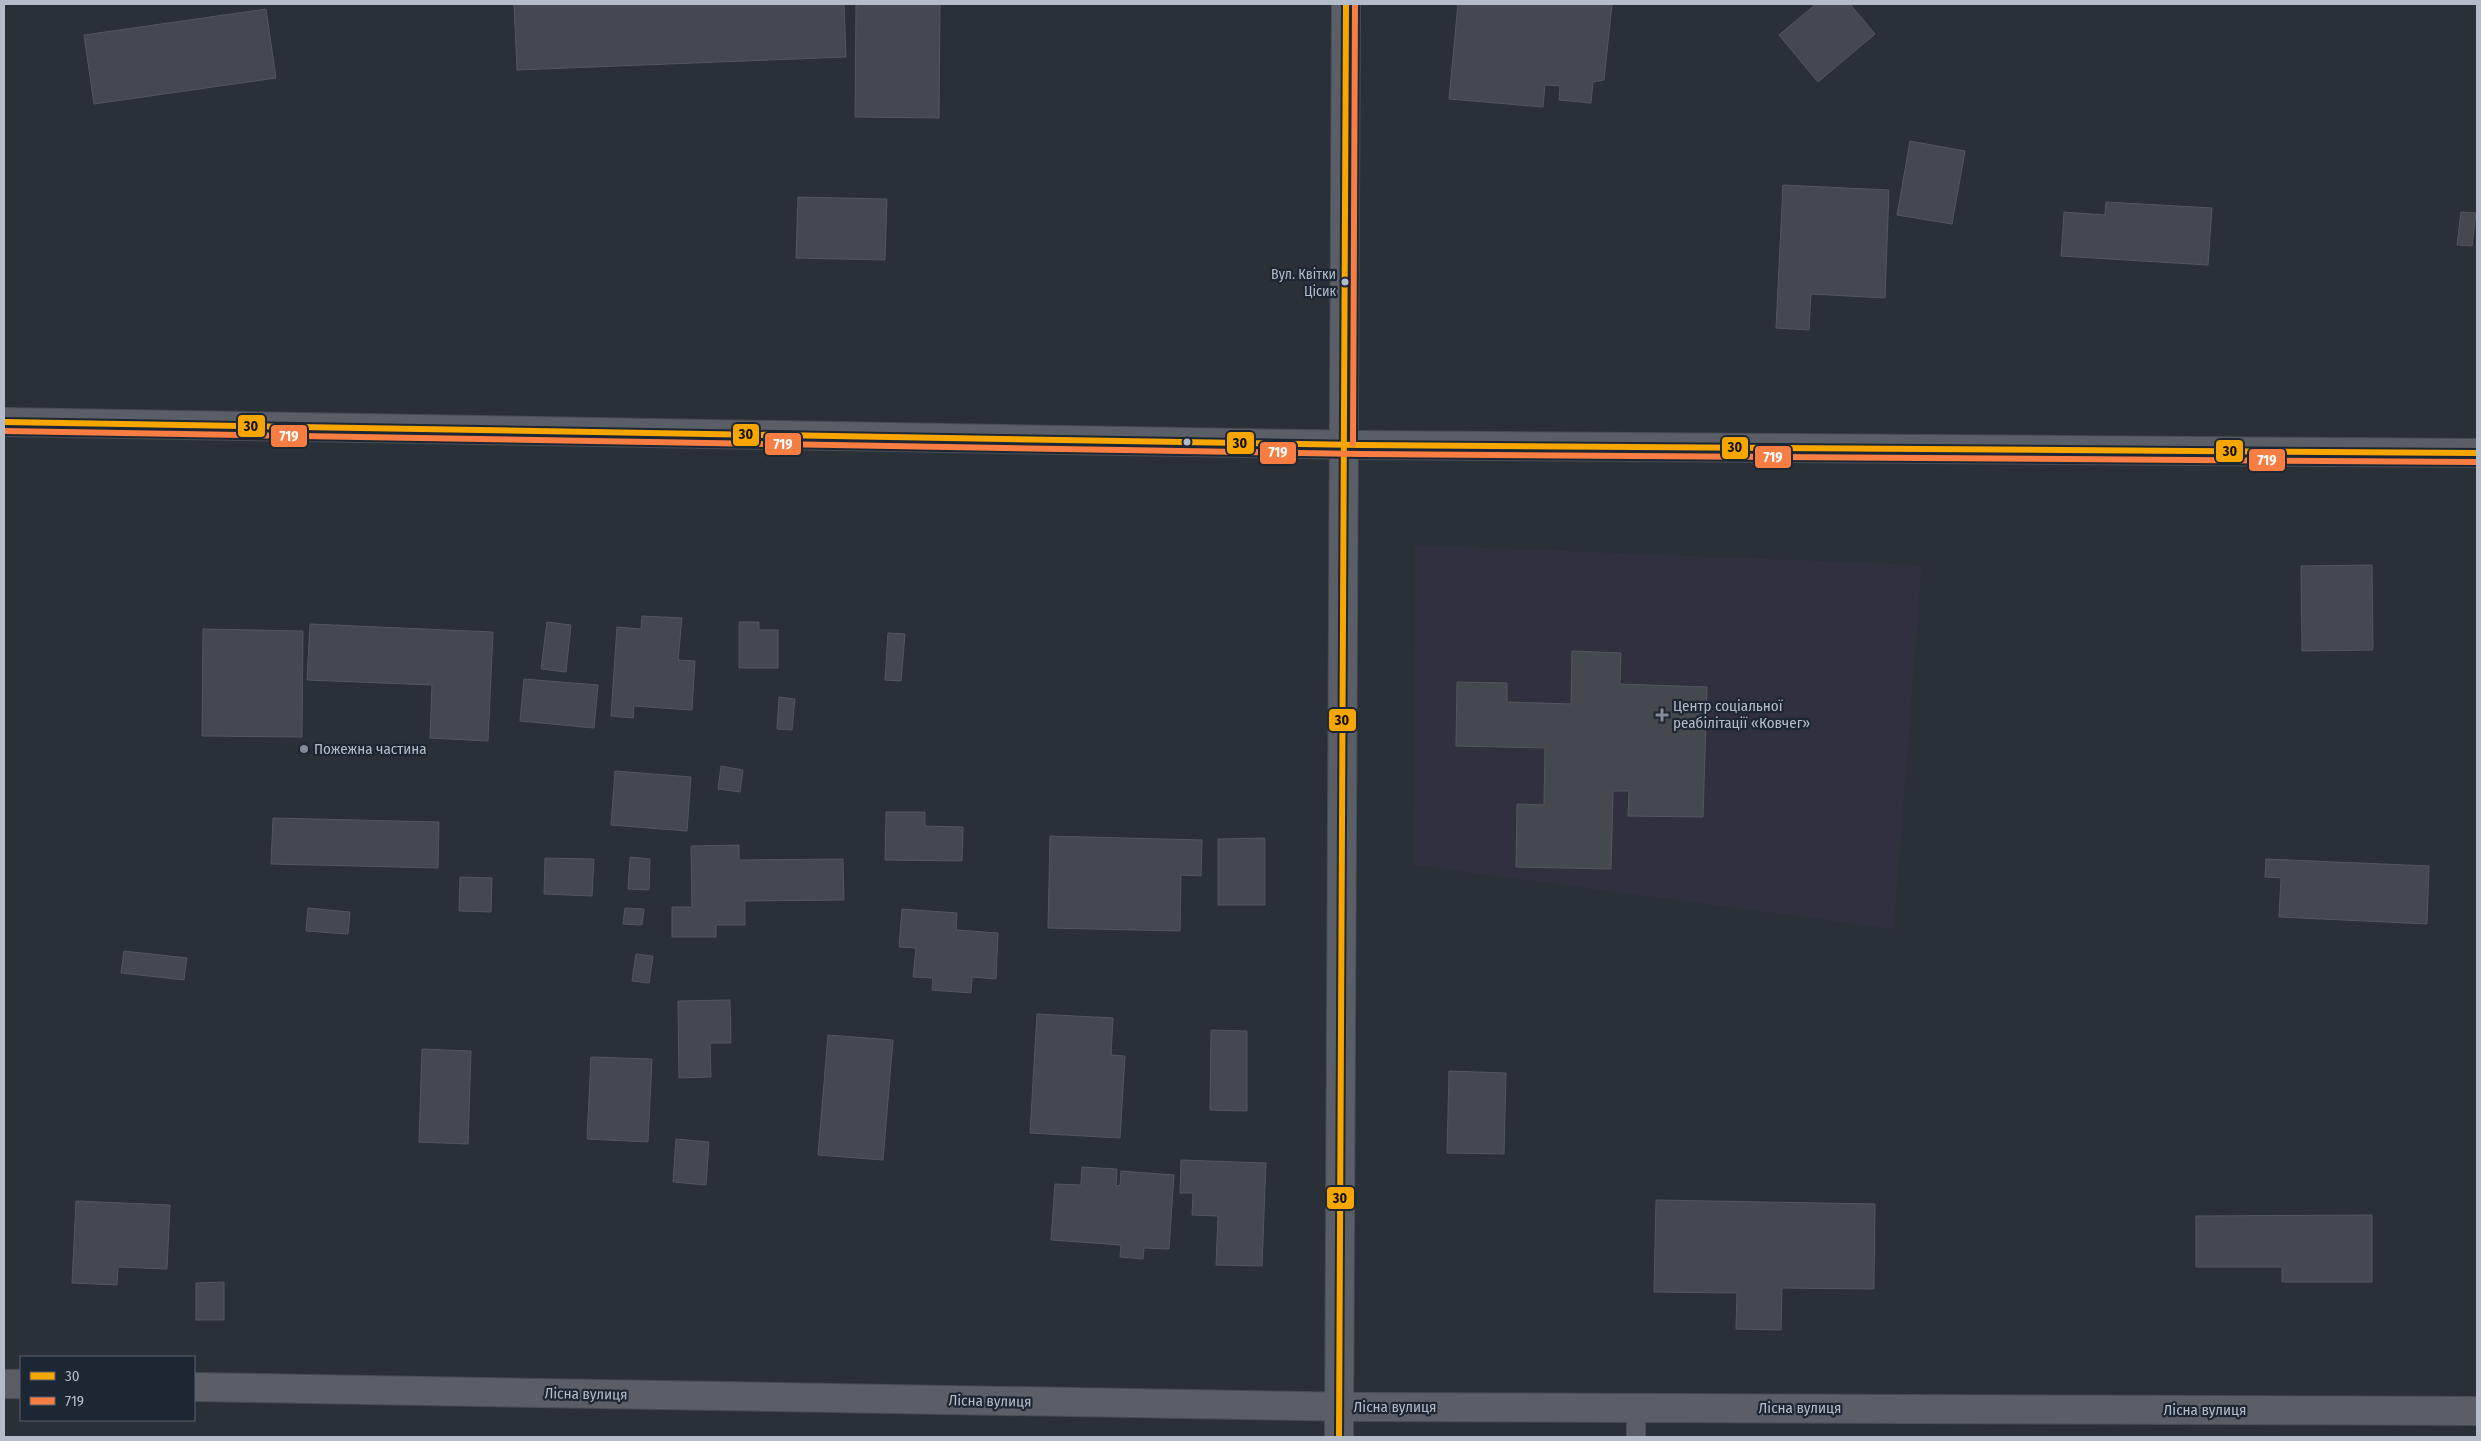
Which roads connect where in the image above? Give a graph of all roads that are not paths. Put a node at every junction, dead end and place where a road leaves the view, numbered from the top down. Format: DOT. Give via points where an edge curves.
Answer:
graph roads {
  1 [pos="1346,4"];
  2 [pos="4,422"];
  3 [pos="1344,444"];
  4 [pos="2477,453"];
  5 [pos="4,1384"];
  6 [pos="20,1384"];
  7 [pos="195,1387"];
  8 [pos="1339,1407"];
  9 [pos="1636,1408"];
  10 [pos="2477,1411"];
  11 [pos="1339,1437"];
  12 [pos="1636,1437"];
  1 -- 3 [label="street"];
  2 -- 3 [label="street"];
  3 -- 4 [label="street"];
  3 -- 8 [label="street"];
  5 -- 6 [label="street"];
  7 -- 8 [label="street, Лісна вулиця"];
  8 -- 9 [label="street, Лісна вулиця"];
  8 -- 11 [label="street"];
  9 -- 10 [label="street, Лісна вулиця"];
  9 -- 12 [label="lane"];
}
